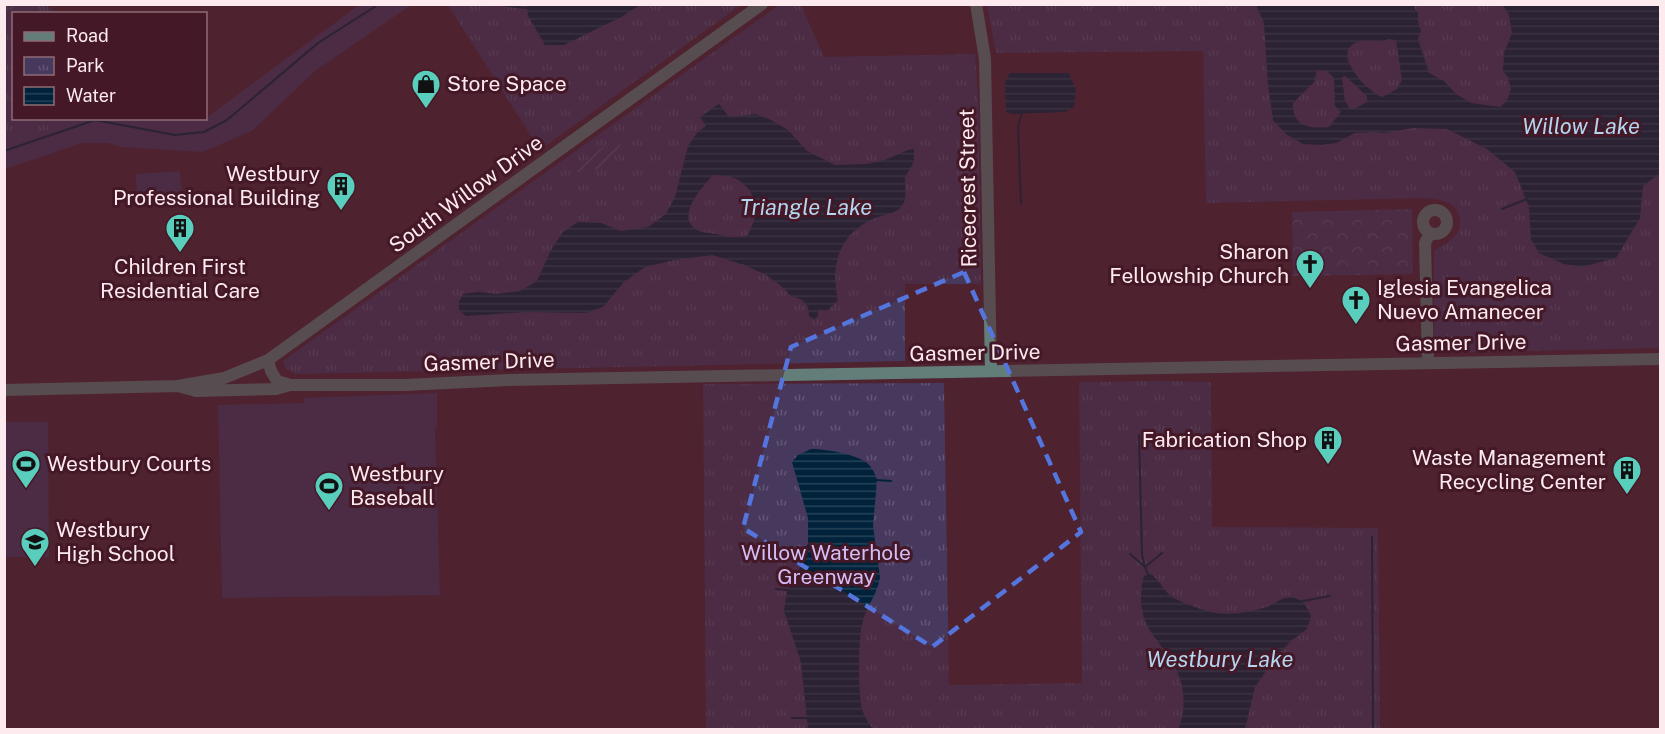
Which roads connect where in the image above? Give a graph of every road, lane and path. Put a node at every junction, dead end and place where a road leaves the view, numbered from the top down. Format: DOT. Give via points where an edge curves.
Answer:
graph roads {
  1 [pos="762,4"];
  2 [pos="976,4"];
  3 [pos="1430,233"];
  4 [pos="1660,358"];
  5 [pos="268,360"];
  6 [pos="1428,363"];
  7 [pos="991,372"];
  8 [pos="291,385"];
  9 [pos="178,386"];
  10 [pos="4,390"];
  1 -- 5 [label="street, South Willow Drive"];
  2 -- 7 [label="street, Ricecrest Street" via="985,59"];
  3 -- 6 [label="street" via="1425,243"];
  4 -- 6 [label="street, Gasmer Drive"];
  5 -- 8 [label="street" via="277,381"];
  5 -- 9 [label="street, South Willow Drive" via="224,378"];
  6 -- 7 [label="street, Gasmer Drive"];
  7 -- 8 [label="street, Gasmer Drive"];
  8 -- 9 [label="street, Gasmer Drive" via="203,391"];
  9 -- 10 [label="street, Gasmer Drive"];
}
